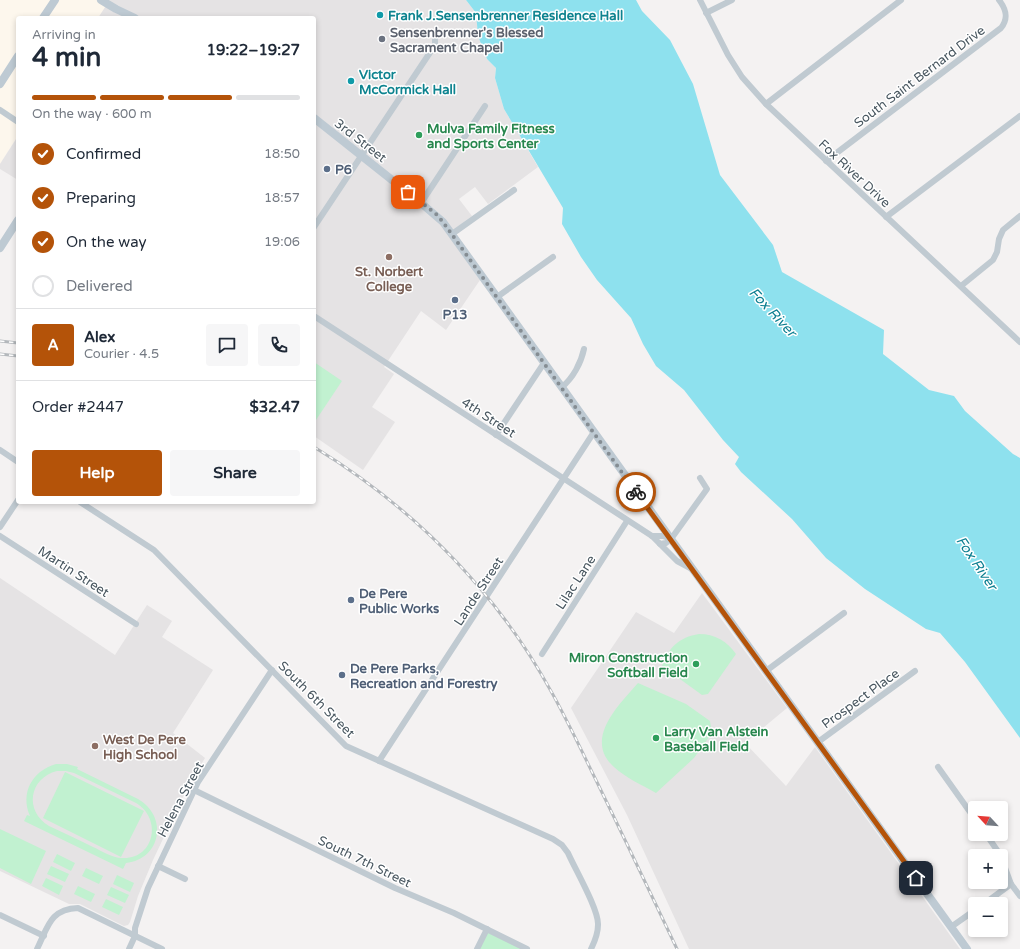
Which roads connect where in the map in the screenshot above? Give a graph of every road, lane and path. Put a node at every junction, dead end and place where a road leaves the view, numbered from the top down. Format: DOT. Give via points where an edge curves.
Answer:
graph roads {
  1 [pos="55,0"];
  2 [pos="101,0"];
  3 [pos="700,0"];
  4 [pos="732,0"];
  5 [pos="901,0"];
  6 [pos="999,0"];
  7 [pos="706,13"];
  8 [pos="44,16"];
  9 [pos="131,16"];
  10 [pos="435,40"];
  11 [pos="16,59"];
  12 [pos="0,84"];
  13 [pos="766,104"];
  14 [pos="484,106"];
  15 [pos="0,110"];
  16 [pos="1020,116"];
  17 [pos="316,120"];
  18 [pos="16,121"];
  19 [pos="362,156"];
  20 [pos="826,161"];
  21 [pos="514,190"];
  22 [pos="421,203"];
  23 [pos="1020,216"];
  24 [pos="886,217"];
  25 [pos="16,223"];
  26 [pos="316,224"];
  27 [pos="452,234"];
  28 [pos="0,248"];
  29 [pos="553,257"];
  30 [pos="961,286"];
  31 [pos="497,298"];
  32 [pos="316,317"];
  33 [pos="1020,342"];
  34 [pos="584,349"];
  35 [pos="544,363"];
  36 [pos="562,387"];
  37 [pos="594,432"];
  38 [pos="496,435"];
  39 [pos="0,450"];
  40 [pos="16,461"];
  41 [pos="700,478"];
  42 [pos="563,479"];
  43 [pos="16,503"];
  44 [pos="83,504"];
  45 [pos="628,521"];
  46 [pos="0,528"];
  47 [pos="0,536"];
  48 [pos="652,536"];
  49 [pos="670,539"];
  50 [pos="660,544"];
  51 [pos="693,570"];
  52 [pos="844,613"];
  53 [pos="136,624"];
  54 [pos="542,654"];
  55 [pos="272,670"];
  56 [pos="766,671"];
  57 [pos="915,671"];
  58 [pos="818,742"];
  59 [pos="379,761"];
  60 [pos="938,767"];
  61 [pos="194,790"];
  62 [pos="968,809"];
  63 [pos="158,866"];
  64 [pos="1008,876"];
  65 [pos="185,879"];
  66 [pos="1011,884"];
  67 [pos="1020,896"];
  68 [pos="993,897"];
  69 [pos="0,915"];
  70 [pos="968,915"];
  71 [pos="951,927"];
  72 [pos="487,929"];
  73 [pos="44,936"];
  74 [pos="135,936"];
  75 [pos="38,949"];
  76 [pos="129,949"];
  77 [pos="162,949"];
  78 [pos="477,949"];
  79 [pos="527,949"];
  80 [pos="591,949"];
  81 [pos="967,949"];
  1 -- 8 [label="main road"];
  2 -- 9 [label="main road"];
  3 -- 7 [label="street, Fox River Drive"];
  4 -- 7 [label="street"];
  5 -- 13 [label="street"];
  6 -- 20 [label="street, South Saint Bernard Drive" via="1006,12 1001,28"];
  7 -- 13 [label="street, Fox River Drive" via="742,77"];
  10 -- 19 [label="street" via="435,45"];
  11 -- 12 [label="main road"];
  13 -- 20 [label="street, Fox River Drive"];
  14 -- 22 [label="street"];
  15 -- 18 [label="street"];
  16 -- 24 [label="street"];
  17 -- 19 [label="main road, 3rd Street"];
  19 -- 22 [label="main road, 3rd Street"];
  19 -- 26 [label="street"];
  20 -- 24 [label="street, Fox River Drive"];
  21 -- 27 [label="street"];
  22 -- 27 [label="main road, 3rd Street" via="436,214"];
  23 -- 30 [label="street" via="1003,230 993,260"];
  24 -- 30 [label="street, Fox River Drive"];
  25 -- 28 [label="main road"];
  27 -- 31 [label="main road, 3rd Street"];
  29 -- 31 [label="street"];
  30 -- 33 [label="street, Fox River Drive"];
  31 -- 35 [label="main road, 3rd Street"];
  32 -- 38 [label="street, 4th Street"];
  34 -- 36 [label="street" via="572,376"];
  35 -- 36 [label="main road, 3rd Street"];
  35 -- 38 [label="street"];
  36 -- 37 [label="main road, 3rd Street"];
  37 -- 42 [label="street, Lande Street"];
  37 -- 49 [label="main road, 3rd Street"];
  38 -- 42 [label="street, 4th Street"];
  39 -- 40 [label="street"];
  41 -- 49 [label="street" via="707,490"];
  42 -- 45 [label="street, 4th Street"];
  42 -- 59 [label="street, Lande Street"];
  43 -- 46 [label="street"];
  44 -- 55 [label="street, South 6th Street" via="154,550"];
  45 -- 48 [label="street, 4th Street"];
  45 -- 54 [label="street, Lilac Lane"];
  47 -- 53 [label="street, Martin Street"];
  48 -- 49 [label="street, 4th Street"];
  48 -- 50 [label="street, 4th Street"];
  49 -- 50 [label="street"];
  49 -- 51 [label="main road, 3rd Street"];
  50 -- 51 [label="street, 4th Street" via="677,561"];
  51 -- 56 [label="main road, 3rd Street"];
  52 -- 56 [label="street"];
  55 -- 59 [label="street, South 6th Street" via="346,746"];
  55 -- 61 [label="street, Helena Street"];
  56 -- 58 [label="main road, 3rd Street"];
  57 -- 58 [label="street, Prospect Place"];
  58 -- 71 [label="main road, 3rd Street"];
  59 -- 80 [label="street, South 6th Street" via="562,845 596,912 597,937"];
  60 -- 62 [label="street"];
  61 -- 63 [label="street, Helena Street"];
  61 -- 72 [label="street, South 7th Street" via="395,888"];
  63 -- 65 [label="street"];
  63 -- 74 [label="street, Helena Street" via="144,898"];
  64 -- 66 [label="street"];
  66 -- 67 [label="street"];
  66 -- 68 [label="street"];
  69 -- 73 [label="street"];
  70 -- 71 [label="street"];
  71 -- 81 [label="main road, 3rd Street"];
  72 -- 78 [label="street"];
  72 -- 79 [label="street, South 7th Street"];
  73 -- 74 [label="street" via="51,920 58,913 78,908"];
  73 -- 75 [label="street"];
  74 -- 76 [label="street, Helena Street"];
  74 -- 77 [label="street"];
}
